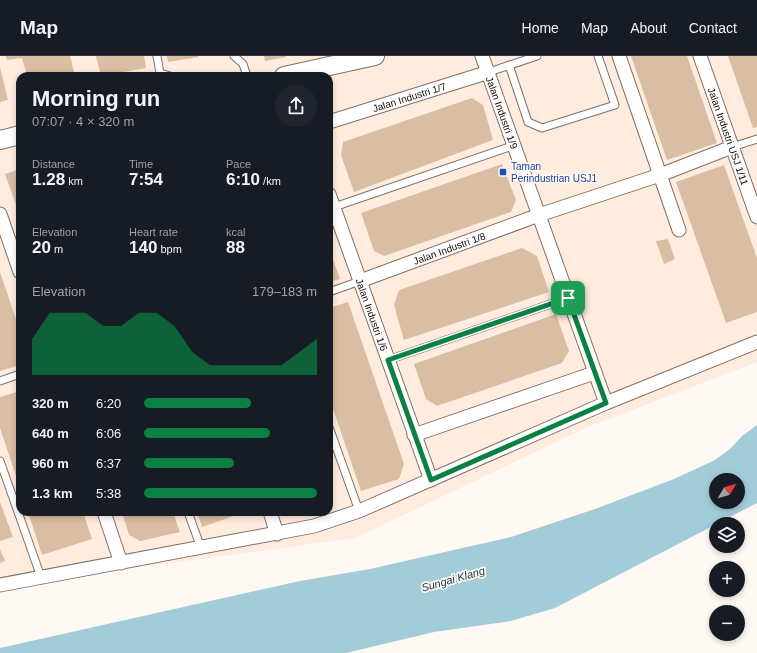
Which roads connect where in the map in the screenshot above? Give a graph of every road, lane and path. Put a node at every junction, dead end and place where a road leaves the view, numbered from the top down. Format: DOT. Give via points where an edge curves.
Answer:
graph roads {
  1 [pos="157,56"];
  2 [pos="234,56"];
  3 [pos="375,56"];
  4 [pos="482,56"];
  5 [pos="537,56"];
  6 [pos="598,56"];
  7 [pos="619,56"];
  8 [pos="700,56"];
  9 [pos="509,66"];
  10 [pos="160,72"];
  11 [pos="246,72"];
  12 [pos="304,72"];
  13 [pos="489,72"];
  14 [pos="333,121"];
  15 [pos="16,136"];
  16 [pos="757,139"];
  17 [pos="0,140"];
  18 [pos="515,145"];
  19 [pos="732,147"];
  20 [pos="660,175"];
  21 [pos="334,208"];
  22 [pos="0,214"];
  23 [pos="539,215"];
  24 [pos="757,217"];
  25 [pos="679,230"];
  26 [pos="16,260"];
  27 [pos="360,281"];
  28 [pos="333,291"];
  29 [pos="568,298"];
  30 [pos="757,342"];
  31 [pos="388,360"];
  32 [pos="594,372"];
  33 [pos="16,375"];
  34 [pos="0,381"];
  35 [pos="606,403"];
  36 [pos="414,434"];
  37 [pos="333,438"];
  38 [pos="0,462"];
  39 [pos="431,480"];
  40 [pos="16,507"];
  41 [pos="359,511"];
  42 [pos="19,516"];
  43 [pos="105,516"];
  44 [pos="189,516"];
  45 [pos="271,516"];
  46 [pos="278,534"];
  47 [pos="201,548"];
  48 [pos="121,563"];
  49 [pos="41,577"];
  50 [pos="0,585"];
  1 -- 10 [label="lane"];
  2 -- 11 [label="lane" via="244,64"];
  3 -- 12 [label="street"];
  4 -- 13 [label="street, Jalan Industri 1/9"];
  5 -- 9 [label="lane"];
  6 -- 9 [label="lane" via="615,105 542,128 528,122"];
  7 -- 20 [label="street"];
  8 -- 19 [label="street, Jalan Industri USJ 1/11"];
  9 -- 13 [label="lane"];
  13 -- 14 [label="street, Jalan Industri 1/7"];
  13 -- 18 [label="street, Jalan Industri 1/9"];
  15 -- 17 [label="street"];
  16 -- 19 [label="lane"];
  18 -- 21 [label="lane"];
  18 -- 23 [label="street, Jalan Industri 1/9"];
  19 -- 20 [label="street, Jalan Industri 1/8"];
  19 -- 24 [label="street, Jalan Industri USJ 1/11"];
  20 -- 23 [label="street, Jalan Industri 1/8"];
  20 -- 25 [label="street"];
  21 -- 27 [label="street, Jalan Industri 1/6"];
  22 -- 26 [label="street"];
  23 -- 27 [label="street, Jalan Industri 1/8"];
  23 -- 29 [label="street, Jalan Industri 1/9"];
  27 -- 28 [label="lane"];
  27 -- 31 [label="street, Jalan Industri 1/6"];
  29 -- 31 [label="lane"];
  29 -- 32 [label="street, Jalan Industri 1/9"];
  30 -- 35 [label="street"];
  31 -- 36 [label="street, Jalan Industri 1/6"];
  32 -- 35 [label="street, Jalan Industri 1/9"];
  32 -- 36 [label="street"];
  33 -- 34 [label="lane"];
  35 -- 39 [label="street"];
  36 -- 39 [label="street, Jalan Industri 1/6"];
  37 -- 41 [label="lane"];
  38 -- 40 [label="lane"];
  39 -- 41 [label="street"];
  41 -- 46 [label="street" via="314,526"];
  42 -- 49 [label="lane"];
  43 -- 48 [label="street"];
  44 -- 47 [label="lane"];
  45 -- 46 [label="street"];
  46 -- 47 [label="street"];
  47 -- 48 [label="street"];
  48 -- 49 [label="street"];
  49 -- 50 [label="street"];
}
